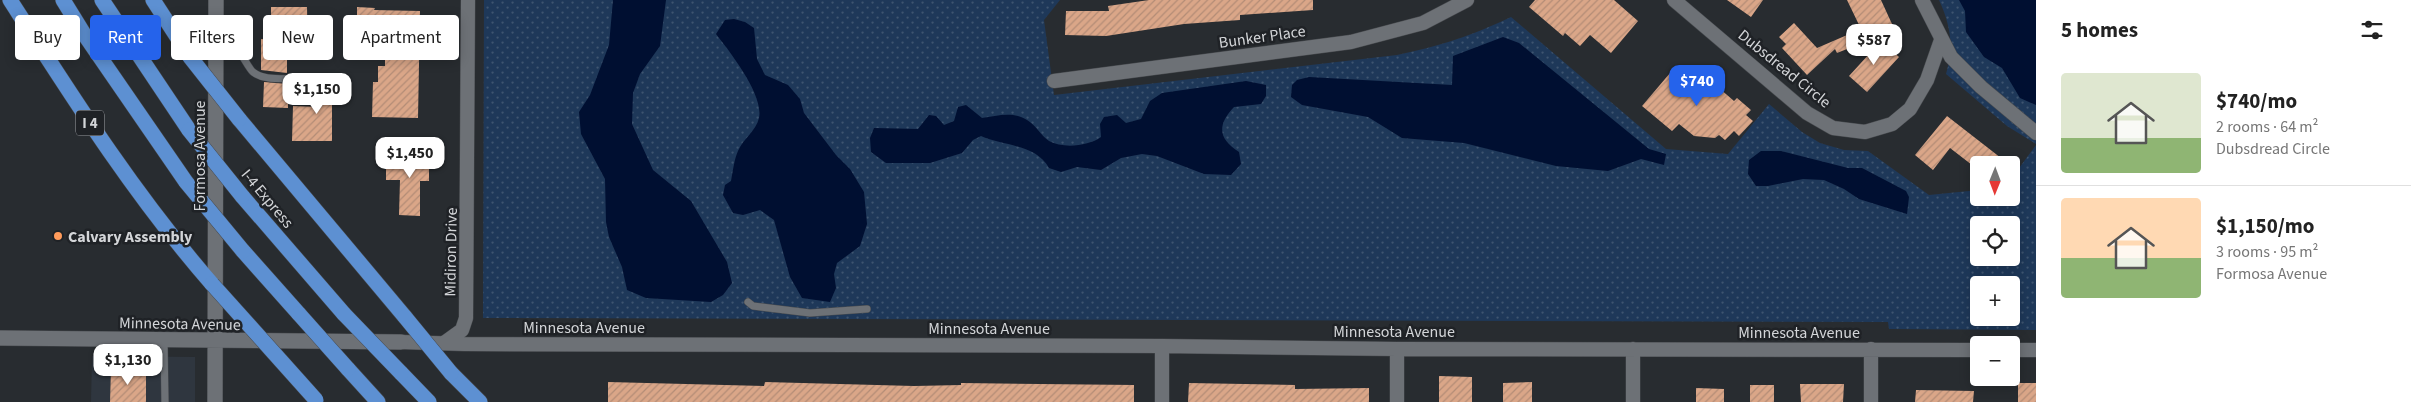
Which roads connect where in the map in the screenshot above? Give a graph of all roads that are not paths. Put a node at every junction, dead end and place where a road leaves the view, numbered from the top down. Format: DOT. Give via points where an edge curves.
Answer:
graph roads {
  1 [pos="10,0"];
  2 [pos="64,0"];
  3 [pos="102,0"];
  4 [pos="152,0"];
  5 [pos="216,0"];
  6 [pos="468,0"];
  7 [pos="1467,0"];
  8 [pos="1674,0"];
  9 [pos="1922,0"];
  10 [pos="216,15"];
  11 [pos="1941,40"];
  12 [pos="217,60"];
  13 [pos="246,60"];
  14 [pos="1054,81"];
  15 [pos="306,92"];
  16 [pos="2036,133"];
  17 [pos="748,302"];
  18 [pos="867,309"];
  19 [pos="0,338"];
  20 [pos="122,340"];
  21 [pos="164,341"];
  22 [pos="214,342"];
  23 [pos="401,342"];
  24 [pos="444,343"];
  25 [pos="1162,346"];
  26 [pos="1633,349"];
  27 [pos="1871,349"];
  28 [pos="1397,350"];
  29 [pos="1970,350"];
  30 [pos="2020,350"];
  31 [pos="2036,350"];
  32 [pos="164,362"];
  33 [pos="316,401"];
  34 [pos="164,402"];
  35 [pos="215,402"];
  36 [pos="378,402"];
  37 [pos="429,402"];
  38 [pos="480,402"];
  39 [pos="1162,402"];
  40 [pos="1397,402"];
  41 [pos="1633,402"];
  42 [pos="1871,402"];
  1 -- 33 [label="highway, I 4, bridge" via="101,140 176,242"];
  2 -- 36 [label="highway, bridge" via="186,182"];
  3 -- 37 [label="highway, I-4 Express, bridge" via="189,130 242,196 344,314"];
  4 -- 38 [label="highway, bridge" via="190,57 239,119 451,373"];
  5 -- 10 [label="street, Formosa Avenue"];
  6 -- 24 [label="street, Midiron Drive" via="466,318 462,330"];
  7 -- 14 [label="street, Bunker Place" via="1423,23 1351,42"];
  8 -- 11 [label="street, Dubsdread Circle" via="1807,112 1833,128 1864,132 1892,124 1910,109 1927,80"];
  9 -- 11 [label="street"];
  11 -- 16 [label="street" via="1951,57 1981,87"];
  12 -- 22 [label="street, Formosa Avenue"];
  13 -- 15 [label="lane" via="252,72 262,77 296,79"];
  17 -- 18 [label="lane" via="753,306 810,313"];
  19 -- 20 [label="street, Minnesota Avenue"];
  20 -- 21 [label="street, Minnesota Avenue"];
  20 -- 32 [label="lane" via="121,362"];
  21 -- 22 [label="street, Minnesota Avenue"];
  21 -- 32 [label="lane"];
  22 -- 23 [label="street, Minnesota Avenue"];
  22 -- 35 [label="street, Formosa Avenue"];
  23 -- 24 [label="street, Minnesota Avenue"];
  24 -- 25 [label="street, Minnesota Avenue"];
  25 -- 28 [label="street, Minnesota Avenue"];
  25 -- 39 [label="street"];
  26 -- 27 [label="street, Minnesota Avenue"];
  26 -- 28 [label="street, Minnesota Avenue"];
  26 -- 41 [label="street"];
  27 -- 29 [label="street, Minnesota Avenue"];
  27 -- 42 [label="street"];
  28 -- 40 [label="street"];
  30 -- 31 [label="street"];
  32 -- 34 [label="lane"];
}
